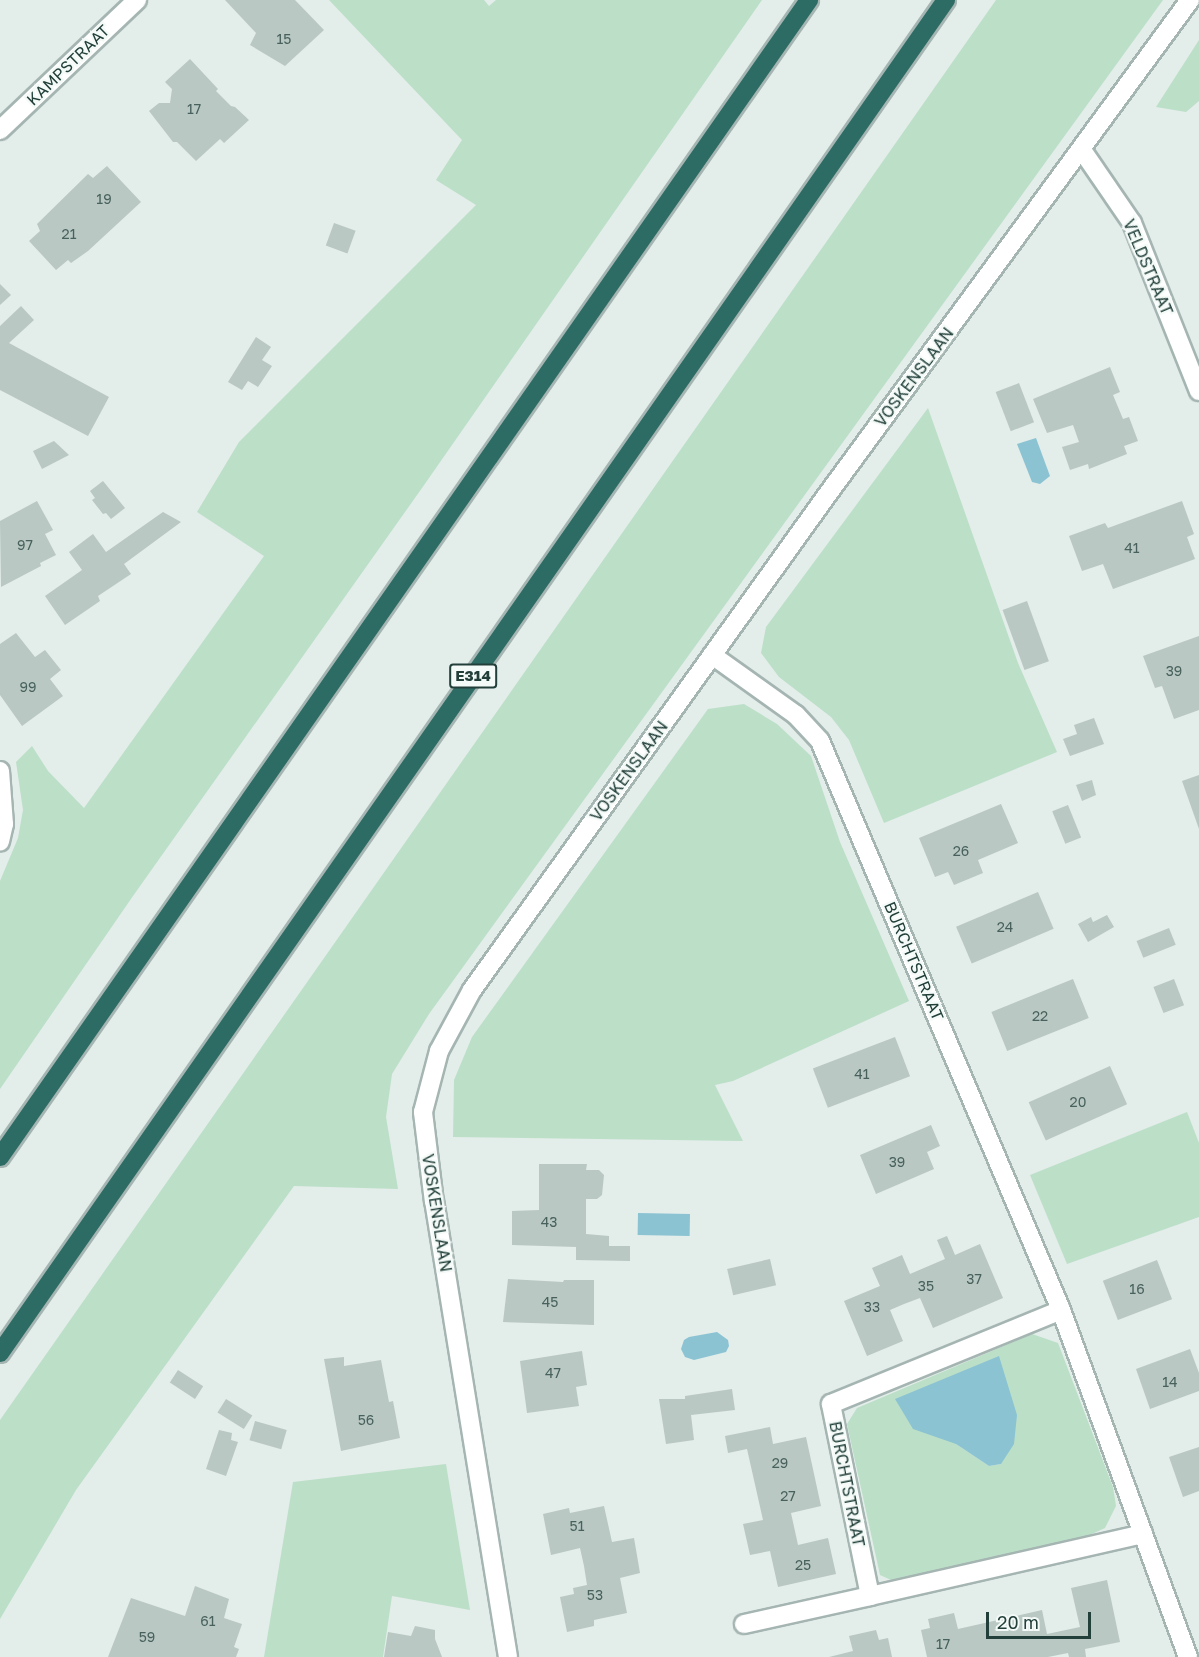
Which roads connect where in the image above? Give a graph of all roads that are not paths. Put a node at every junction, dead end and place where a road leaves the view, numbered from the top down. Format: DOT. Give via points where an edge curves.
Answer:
graph roads {
  1 [pos="136,0"];
  2 [pos="809,0"];
  3 [pos="946,0"];
  4 [pos="1190,0"];
  5 [pos="0,130"];
  6 [pos="1082,150"];
  7 [pos="1199,391"];
  8 [pos="712,655"];
  9 [pos="0,771"];
  10 [pos="0,842"];
  11 [pos="0,1157"];
  12 [pos="1061,1310"];
  13 [pos="0,1353"];
  14 [pos="1143,1534"];
  15 [pos="870,1596"];
  16 [pos="744,1624"];
  17 [pos="508,1657"];
  18 [pos="1188,1657"];
  1 -- 5 [label="street, KAMPSTRAAT"];
  2 -- 11 [label="highway"];
  3 -- 13 [label="highway, E314"];
  4 -- 6 [label="street, VOSKENSLAAN"];
  6 -- 7 [label="street, VELDSTRAAT" via="1132,223"];
  6 -- 8 [label="street, VOSKENSLAAN"];
  8 -- 12 [label="street, BURCHTSTRAAT" via="796,715 820,741"];
  8 -- 17 [label="street, VOSKENSLAAN" via="472,990 439,1052 423,1112"];
  9 -- 10 [label="street" via="4,824"];
  12 -- 14 [label="street, BURCHTSTRAAT"];
  12 -- 15 [label="street, BURCHTSTRAAT" via="831,1404"];
  14 -- 15 [label="street"];
  14 -- 18 [label="street, BURCHTSTRAAT"];
  15 -- 16 [label="street"];
}
